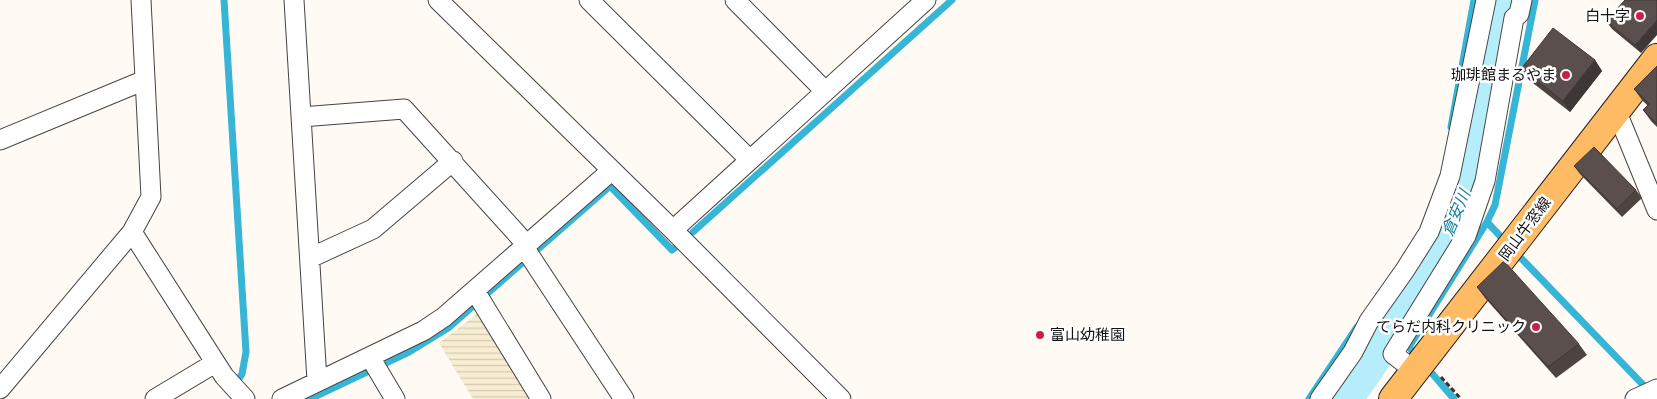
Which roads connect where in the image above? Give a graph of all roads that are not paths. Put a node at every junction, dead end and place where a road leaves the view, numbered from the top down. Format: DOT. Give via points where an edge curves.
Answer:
graph roads {
  1 [pos="141,0"];
  2 [pos="294,0"];
  3 [pos="438,0"];
  4 [pos="589,0"];
  5 [pos="735,0"];
  6 [pos="926,0"];
  7 [pos="1486,0"];
  8 [pos="1522,0"];
  9 [pos="1657,58"];
  10 [pos="145,80"];
  11 [pos="825,91"];
  12 [pos="1616,110"];
  13 [pos="301,117"];
  14 [pos="0,140"];
  15 [pos="750,160"];
  16 [pos="453,161"];
  17 [pos="611,171"];
  18 [pos="1657,210"];
  19 [pos="673,230"];
  20 [pos="132,232"];
  21 [pos="528,252"];
  22 [pos="310,258"];
  23 [pos="479,298"];
  24 [pos="215,363"];
  25 [pos="374,364"];
  26 [pos="1415,371"];
  27 [pos="317,381"];
  28 [pos="1,385"];
  29 [pos="238,391"];
  30 [pos="156,399"];
  31 [pos="282,399"];
  32 [pos="395,399"];
  33 [pos="541,399"];
  34 [pos="624,399"];
  35 [pos="841,399"];
  36 [pos="1320,399"];
  37 [pos="1393,399"];
  1 -- 10 [label="street"];
  2 -- 13 [label="street"];
  3 -- 17 [label="street"];
  4 -- 15 [label="street"];
  5 -- 11 [label="street"];
  6 -- 11 [label="street"];
  7 -- 36 [label="street" via="1450,176 1429,232 1369,320 1354,352"];
  8 -- 26 [label="street" via="1519,14 1514,18 1485,182 1466,236 1394,354"];
  9 -- 12 [label="main road, 岡山牛窓線"];
  10 -- 14 [label="street"];
  10 -- 20 [label="street" via="151,197"];
  11 -- 15 [label="street"];
  12 -- 18 [label="street"];
  12 -- 26 [label="main road, 岡山牛窓線"];
  13 -- 16 [label="street" via="404,108"];
  13 -- 22 [label="street"];
  15 -- 19 [label="street"];
  16 -- 21 [label="street"];
  16 -- 22 [label="street" via="373,229"];
  17 -- 19 [label="street"];
  17 -- 21 [label="street"];
  19 -- 35 [label="street"];
  20 -- 24 [label="street"];
  20 -- 28 [label="street"];
  21 -- 23 [label="street"];
  21 -- 34 [label="street"];
  22 -- 27 [label="street"];
  23 -- 25 [label="street" via="444,317"];
  23 -- 33 [label="street"];
  24 -- 29 [label="street"];
  24 -- 30 [label="street"];
  25 -- 27 [label="street"];
  25 -- 32 [label="street"];
  26 -- 37 [label="main road, 岡山牛窓線"];
  27 -- 31 [label="street"];
}
